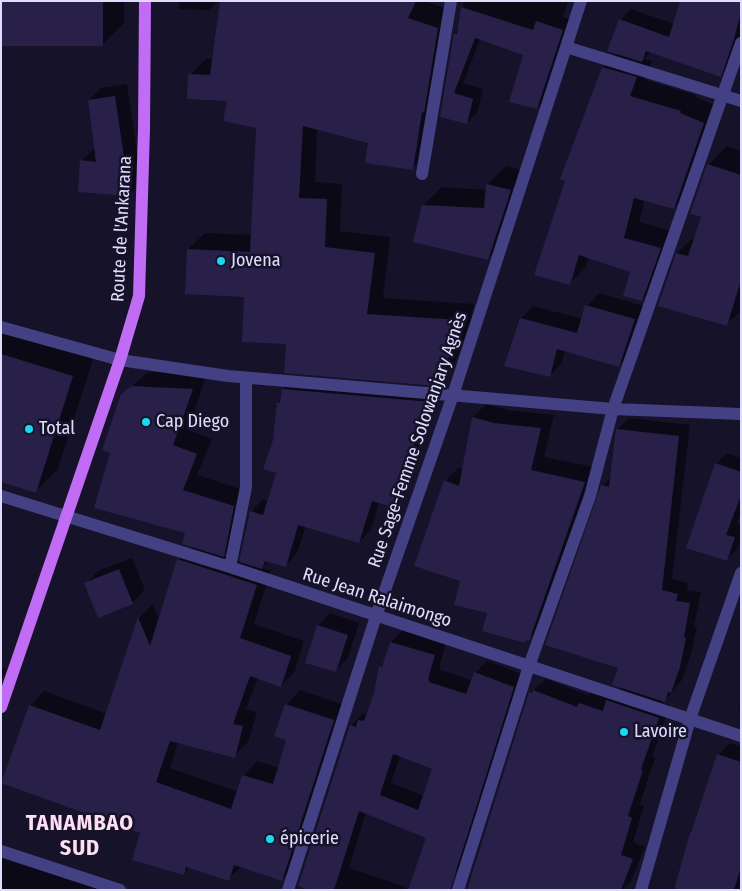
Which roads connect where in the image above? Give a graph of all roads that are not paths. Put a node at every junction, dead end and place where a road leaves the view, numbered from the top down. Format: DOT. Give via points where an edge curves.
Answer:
graph roads {
  1 [pos="145,1"];
  2 [pos="451,1"];
  3 [pos="581,1"];
  4 [pos="741,43"];
  5 [pos="566,46"];
  6 [pos="722,96"];
  7 [pos="741,101"];
  8 [pos="422,174"];
  9 [pos="1,326"];
  10 [pos="120,360"];
  11 [pos="246,378"];
  12 [pos="453,395"];
  13 [pos="613,409"];
  14 [pos="741,414"];
  15 [pos="1,496"];
  16 [pos="67,517"];
  17 [pos="230,567"];
  18 [pos="741,573"];
  19 [pos="376,616"];
  20 [pos="529,666"];
  21 [pos="1,707"];
  22 [pos="690,720"];
  23 [pos="741,736"];
  24 [pos="1,851"];
  25 [pos="120,890"];
  26 [pos="288,890"];
  27 [pos="458,890"];
  28 [pos="641,890"];
  1 -- 10 [label="main road, Route de l'Ankarana" via="139,296"];
  2 -- 8 [label="street"];
  3 -- 5 [label="street, Rue Sage-Femme Solowanjary Agnès"];
  4 -- 6 [label="street"];
  5 -- 6 [label="street"];
  5 -- 12 [label="street, Rue Sage-Femme Solowanjary Agnès"];
  6 -- 7 [label="street"];
  6 -- 13 [label="street"];
  9 -- 10 [label="street"];
  10 -- 11 [label="street"];
  10 -- 16 [label="main road, Route de l'Ankarana"];
  11 -- 12 [label="street"];
  11 -- 17 [label="street" via="246,486"];
  12 -- 13 [label="street"];
  12 -- 19 [label="street, Rue Sage-Femme Solowanjary Agnès"];
  13 -- 14 [label="street"];
  13 -- 20 [label="street" via="590,496"];
  15 -- 16 [label="street, Rue Jean Ralaimongo"];
  16 -- 17 [label="street, Rue Jean Ralaimongo"];
  16 -- 21 [label="main road, Route de l'Ankarana"];
  17 -- 19 [label="street, Rue Jean Ralaimongo"];
  18 -- 22 [label="street"];
  19 -- 20 [label="street, Rue Jean Ralaimongo"];
  19 -- 26 [label="street, Rue Sage-Femme Solowanjary Agnès"];
  20 -- 22 [label="street, Rue Jean Ralaimongo"];
  20 -- 27 [label="street"];
  22 -- 23 [label="street, Rue Jean Ralaimongo"];
  22 -- 28 [label="street"];
  24 -- 25 [label="street"];
}
